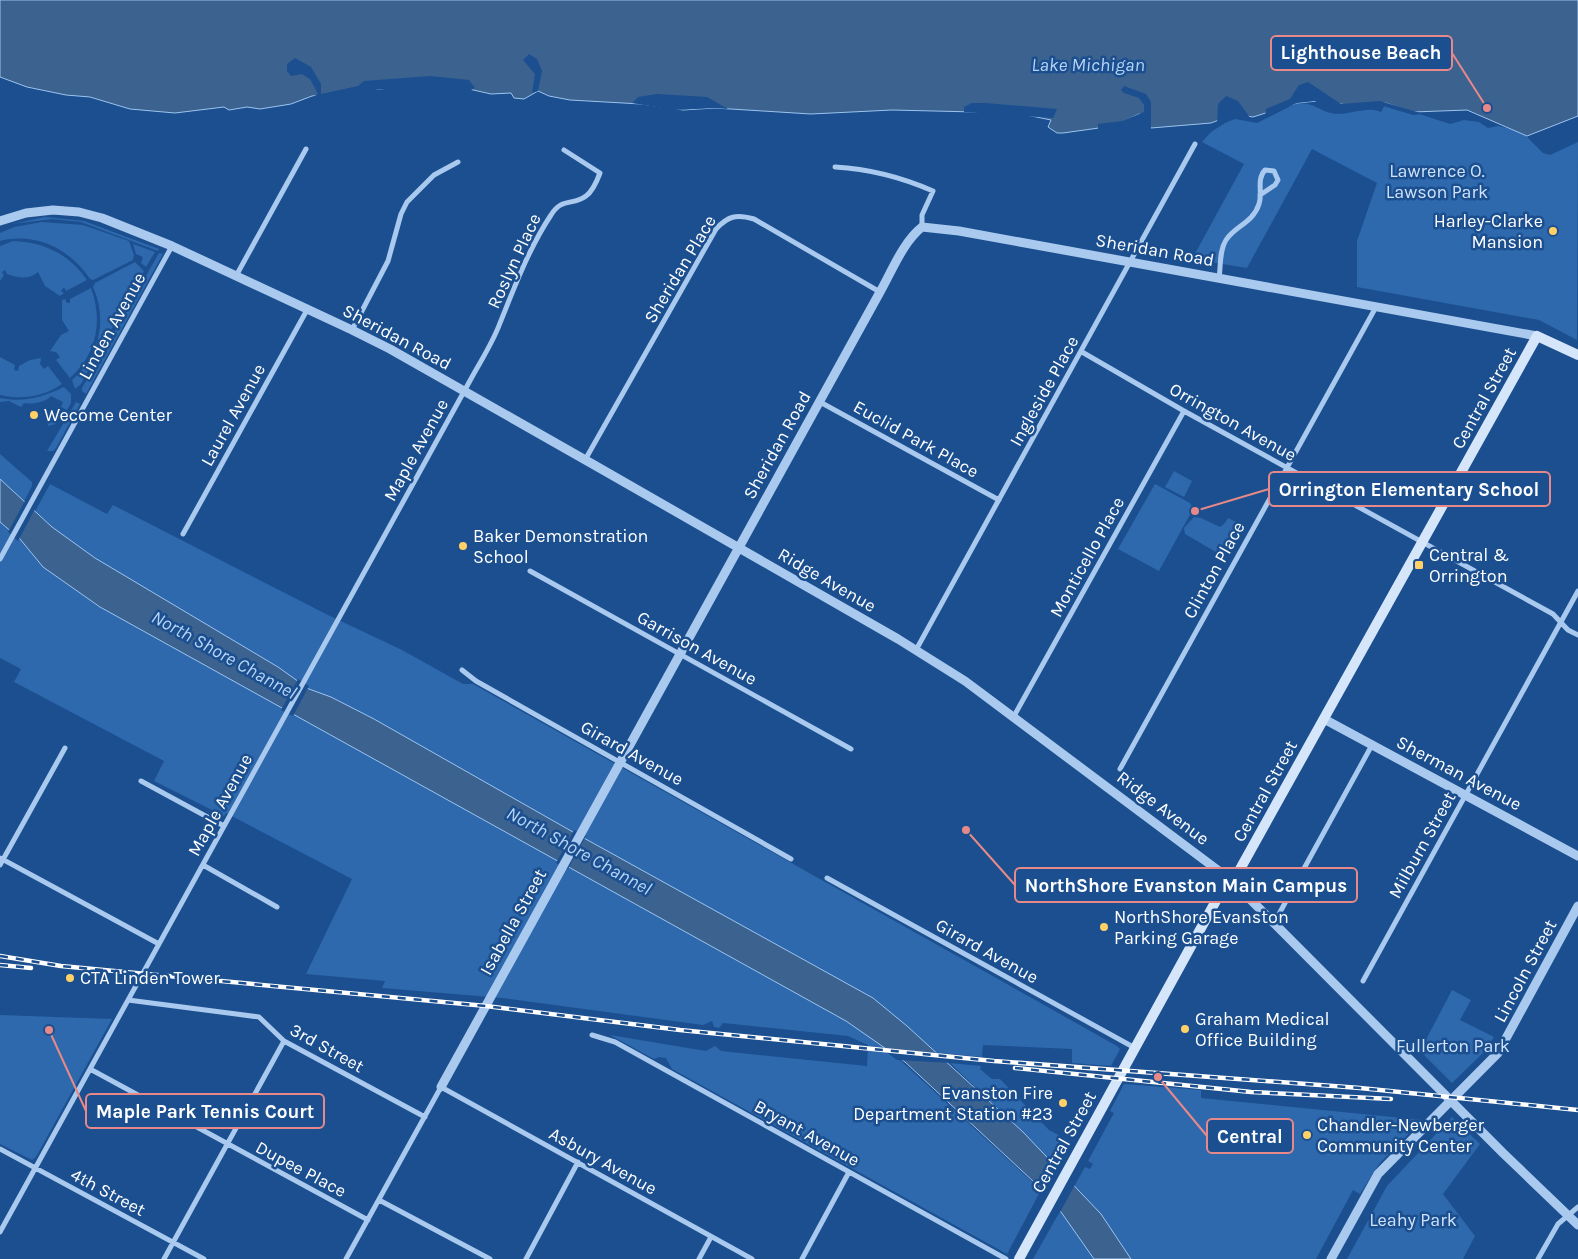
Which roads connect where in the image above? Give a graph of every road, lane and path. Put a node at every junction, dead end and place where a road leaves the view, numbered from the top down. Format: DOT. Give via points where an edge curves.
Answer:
graph roads {
  1 [pos="1195,144"];
  2 [pos="306,149"];
  3 [pos="564,150"];
  4 [pos="458,162"];
  5 [pos="836,167"];
  6 [pos="1260,195"];
  7 [pos="0,221"];
  8 [pos="922,227"];
  9 [pos="172,246"];
  10 [pos="1131,262"];
  11 [pos="236,276"];
  12 [pos="1219,278"];
  13 [pos="880,292"];
  14 [pos="1376,307"];
  15 [pos="307,310"];
  16 [pos="352,330"];
  17 [pos="1537,336"];
  18 [pos="1082,352"];
  19 [pos="1577,352"];
  20 [pos="464,391"];
  21 [pos="820,402"];
  22 [pos="1184,411"];
  23 [pos="585,460"];
  24 [pos="1288,469"];
  25 [pos="999,500"];
  26 [pos="183,534"];
  27 [pos="1421,543"];
  28 [pos="739,548"];
  29 [pos="0,559"];
  30 [pos="530,571"];
  31 [pos="1578,591"];
  32 [pos="1561,622"];
  33 [pos="1578,635"];
  34 [pos="916,650"];
  35 [pos="679,655"];
  36 [pos="462,670"];
  37 [pos="1014,716"];
  38 [pos="1324,719"];
  39 [pos="1372,745"];
  40 [pos="65,748"];
  41 [pos="851,749"];
  42 [pos="620,762"];
  43 [pos="1120,769"];
  44 [pos="141,781"];
  45 [pos="1465,795"];
  46 [pos="224,826"];
  47 [pos="1578,856"];
  48 [pos="791,858"];
  49 [pos="1,861"];
  50 [pos="202,865"];
  51 [pos="827,878"];
  52 [pos="1231,880"];
  53 [pos="1578,906"];
  54 [pos="277,907"];
  55 [pos="1274,923"];
  56 [pos="159,944"];
  57 [pos="1363,981"];
  58 [pos="128,1000"];
  59 [pos="592,1035"];
  60 [pos="284,1041"];
  61 [pos="1135,1048"];
  62 [pos="90,1070"];
  63 [pos="441,1087"];
  64 [pos="1452,1100"];
  65 [pos="425,1117"];
  66 [pos="227,1144"];
  67 [pos="0,1149"];
  68 [pos="578,1162"];
  69 [pos="35,1168"];
  70 [pos="849,1172"];
  71 [pos="379,1200"];
  72 [pos="1578,1207"];
  73 [pos="1569,1215"];
  74 [pos="368,1220"];
  75 [pos="1578,1225"];
  76 [pos="0,1232"];
  77 [pos="711,1236"];
  78 [pos="173,1242"];
  79 [pos="164,1259"];
  80 [pos="204,1259"];
  81 [pos="346,1259"];
  82 [pos="490,1259"];
  83 [pos="526,1259"];
  84 [pos="699,1259"];
  85 [pos="752,1259"];
  86 [pos="802,1259"];
  87 [pos="1006,1259"];
  88 [pos="1019,1259"];
  89 [pos="1331,1259"];
  90 [pos="1538,1259"];
  1 -- 10 [label="street, Ingleside Place"];
  2 -- 11 [label="street"];
  3 -- 20 [label="street, Roslyn Place" via="600,173 587,195 562,202 550,215 520,274 494,337"];
  4 -- 16 [label="street" via="434,175 407,202 383,273"];
  5 -- 8 [label="street" via="886,173 933,191 922,215"];
  6 -- 6 [label="street" via="1261,175 1265,170 1274,171 1278,180"];
  6 -- 12 [label="street" via="1259,204 1249,220 1225,240"];
  7 -- 9 [label="street, Sheridan Road" via="40,211 79,212 120,224"];
  8 -- 10 [label="street, Sheridan Road"];
  8 -- 13 [label="street, Sheridan Road" via="907,244"];
  9 -- 11 [label="street, Sheridan Road"];
  9 -- 29 [label="street, Linden Avenue"];
  10 -- 12 [label="street, Sheridan Road"];
  10 -- 18 [label="street, Ingleside Place"];
  11 -- 15 [label="street, Sheridan Road"];
  12 -- 14 [label="street, Sheridan Road"];
  13 -- 21 [label="street, Sheridan Road"];
  13 -- 23 [label="street, Sheridan Place" via="754,219 740,215 726,217 716,229"];
  14 -- 17 [label="street, Sheridan Road"];
  14 -- 24 [label="street, Clinton Place"];
  15 -- 16 [label="street, Sheridan Road"];
  15 -- 26 [label="street, Laurel Avenue"];
  16 -- 20 [label="street, Sheridan Road"];
  17 -- 19 [label="main road, Sheridan Road"];
  17 -- 27 [label="main road, Central Street"];
  18 -- 22 [label="street, Orrington Avenue"];
  18 -- 25 [label="street, Ingleside Place"];
  20 -- 23 [label="street, Sheridan Road"];
  20 -- 46 [label="street, Maple Avenue"];
  21 -- 25 [label="street, Euclid Park Place"];
  21 -- 28 [label="street, Sheridan Road"];
  22 -- 24 [label="street, Orrington Avenue"];
  22 -- 37 [label="street, Monticello Place"];
  23 -- 28 [label="street, Sheridan Road"];
  24 -- 27 [label="street, Orrington Avenue"];
  24 -- 43 [label="street, Clinton Place"];
  25 -- 34 [label="street, Ingleside Place"];
  27 -- 32 [label="street, Orrington Avenue" via="1553,614"];
  27 -- 38 [label="main road, Central Street"];
  28 -- 34 [label="street, Ridge Avenue"];
  28 -- 35 [label="street, Isabella Street"];
  30 -- 35 [label="street, Garrison Avenue"];
  31 -- 32 [label="street, Milburn Street"];
  32 -- 33 [label="street, Orrington Avenue"];
  32 -- 45 [label="street, Milburn Street"];
  34 -- 37 [label="street, Ridge Avenue"];
  35 -- 41 [label="street, Garrison Avenue"];
  35 -- 42 [label="street, Isabella Street"];
  36 -- 42 [label="street, Girard Avenue"];
  37 -- 52 [label="street, Ridge Avenue"];
  38 -- 39 [label="street, Sherman Avenue"];
  38 -- 52 [label="main road, Central Street"];
  39 -- 45 [label="street, Sherman Avenue"];
  39 -- 55 [label="street"];
  40 -- 49 [label="street"];
  42 -- 48 [label="street, Girard Avenue"];
  42 -- 63 [label="street, Isabella Street"];
  44 -- 46 [label="street"];
  45 -- 47 [label="street, Sherman Avenue"];
  45 -- 57 [label="street, Milburn Street"];
  46 -- 50 [label="street, Maple Avenue"];
  49 -- 56 [label="street"];
  50 -- 54 [label="street"];
  50 -- 56 [label="street, Maple Avenue"];
  51 -- 61 [label="street, Girard Avenue"];
  52 -- 55 [label="street, Ridge Avenue"];
  52 -- 61 [label="main road, Central Street" via="1223,888"];
  53 -- 64 [label="street, Lincoln Street" via="1501,1048"];
  55 -- 64 [label="street, Ridge Avenue"];
  56 -- 58 [label="street, Maple Avenue"];
  58 -- 60 [label="street, 3rd Street" via="259,1017"];
  58 -- 62 [label="street, Maple Avenue"];
  59 -- 70 [label="street, Bryant Avenue" via="615,1042"];
  60 -- 65 [label="street, 3rd Street"];
  60 -- 66 [label="street"];
  61 -- 88 [label="main road, Central Street"];
  62 -- 66 [label="street, Dupee Place"];
  62 -- 69 [label="street, Maple Avenue"];
  63 -- 65 [label="street, Isabella Street"];
  63 -- 68 [label="street, Asbury Avenue"];
  64 -- 73 [label="street, Ridge Avenue"];
  64 -- 89 [label="street, Lincoln Street" via="1378,1174"];
  65 -- 71 [label="street, Isabella Street"];
  66 -- 74 [label="street, Dupee Place"];
  66 -- 78 [label="street"];
  67 -- 69 [label="street, 4th Street"];
  68 -- 77 [label="street, Asbury Avenue"];
  68 -- 83 [label="street"];
  69 -- 76 [label="street, Maple Avenue"];
  69 -- 78 [label="street, 4th Street"];
  70 -- 86 [label="street"];
  70 -- 87 [label="street, Bryant Avenue"];
  71 -- 74 [label="street, Isabella Street"];
  71 -- 82 [label="street"];
  72 -- 73 [label="street"];
  73 -- 75 [label="street, Ridge Avenue"];
  73 -- 90 [label="street" via="1558,1224"];
  74 -- 81 [label="street, Isabella Street"];
  77 -- 84 [label="street"];
  77 -- 85 [label="street, Asbury Avenue"];
  78 -- 79 [label="street"];
  78 -- 80 [label="street, 4th Street"];
}
